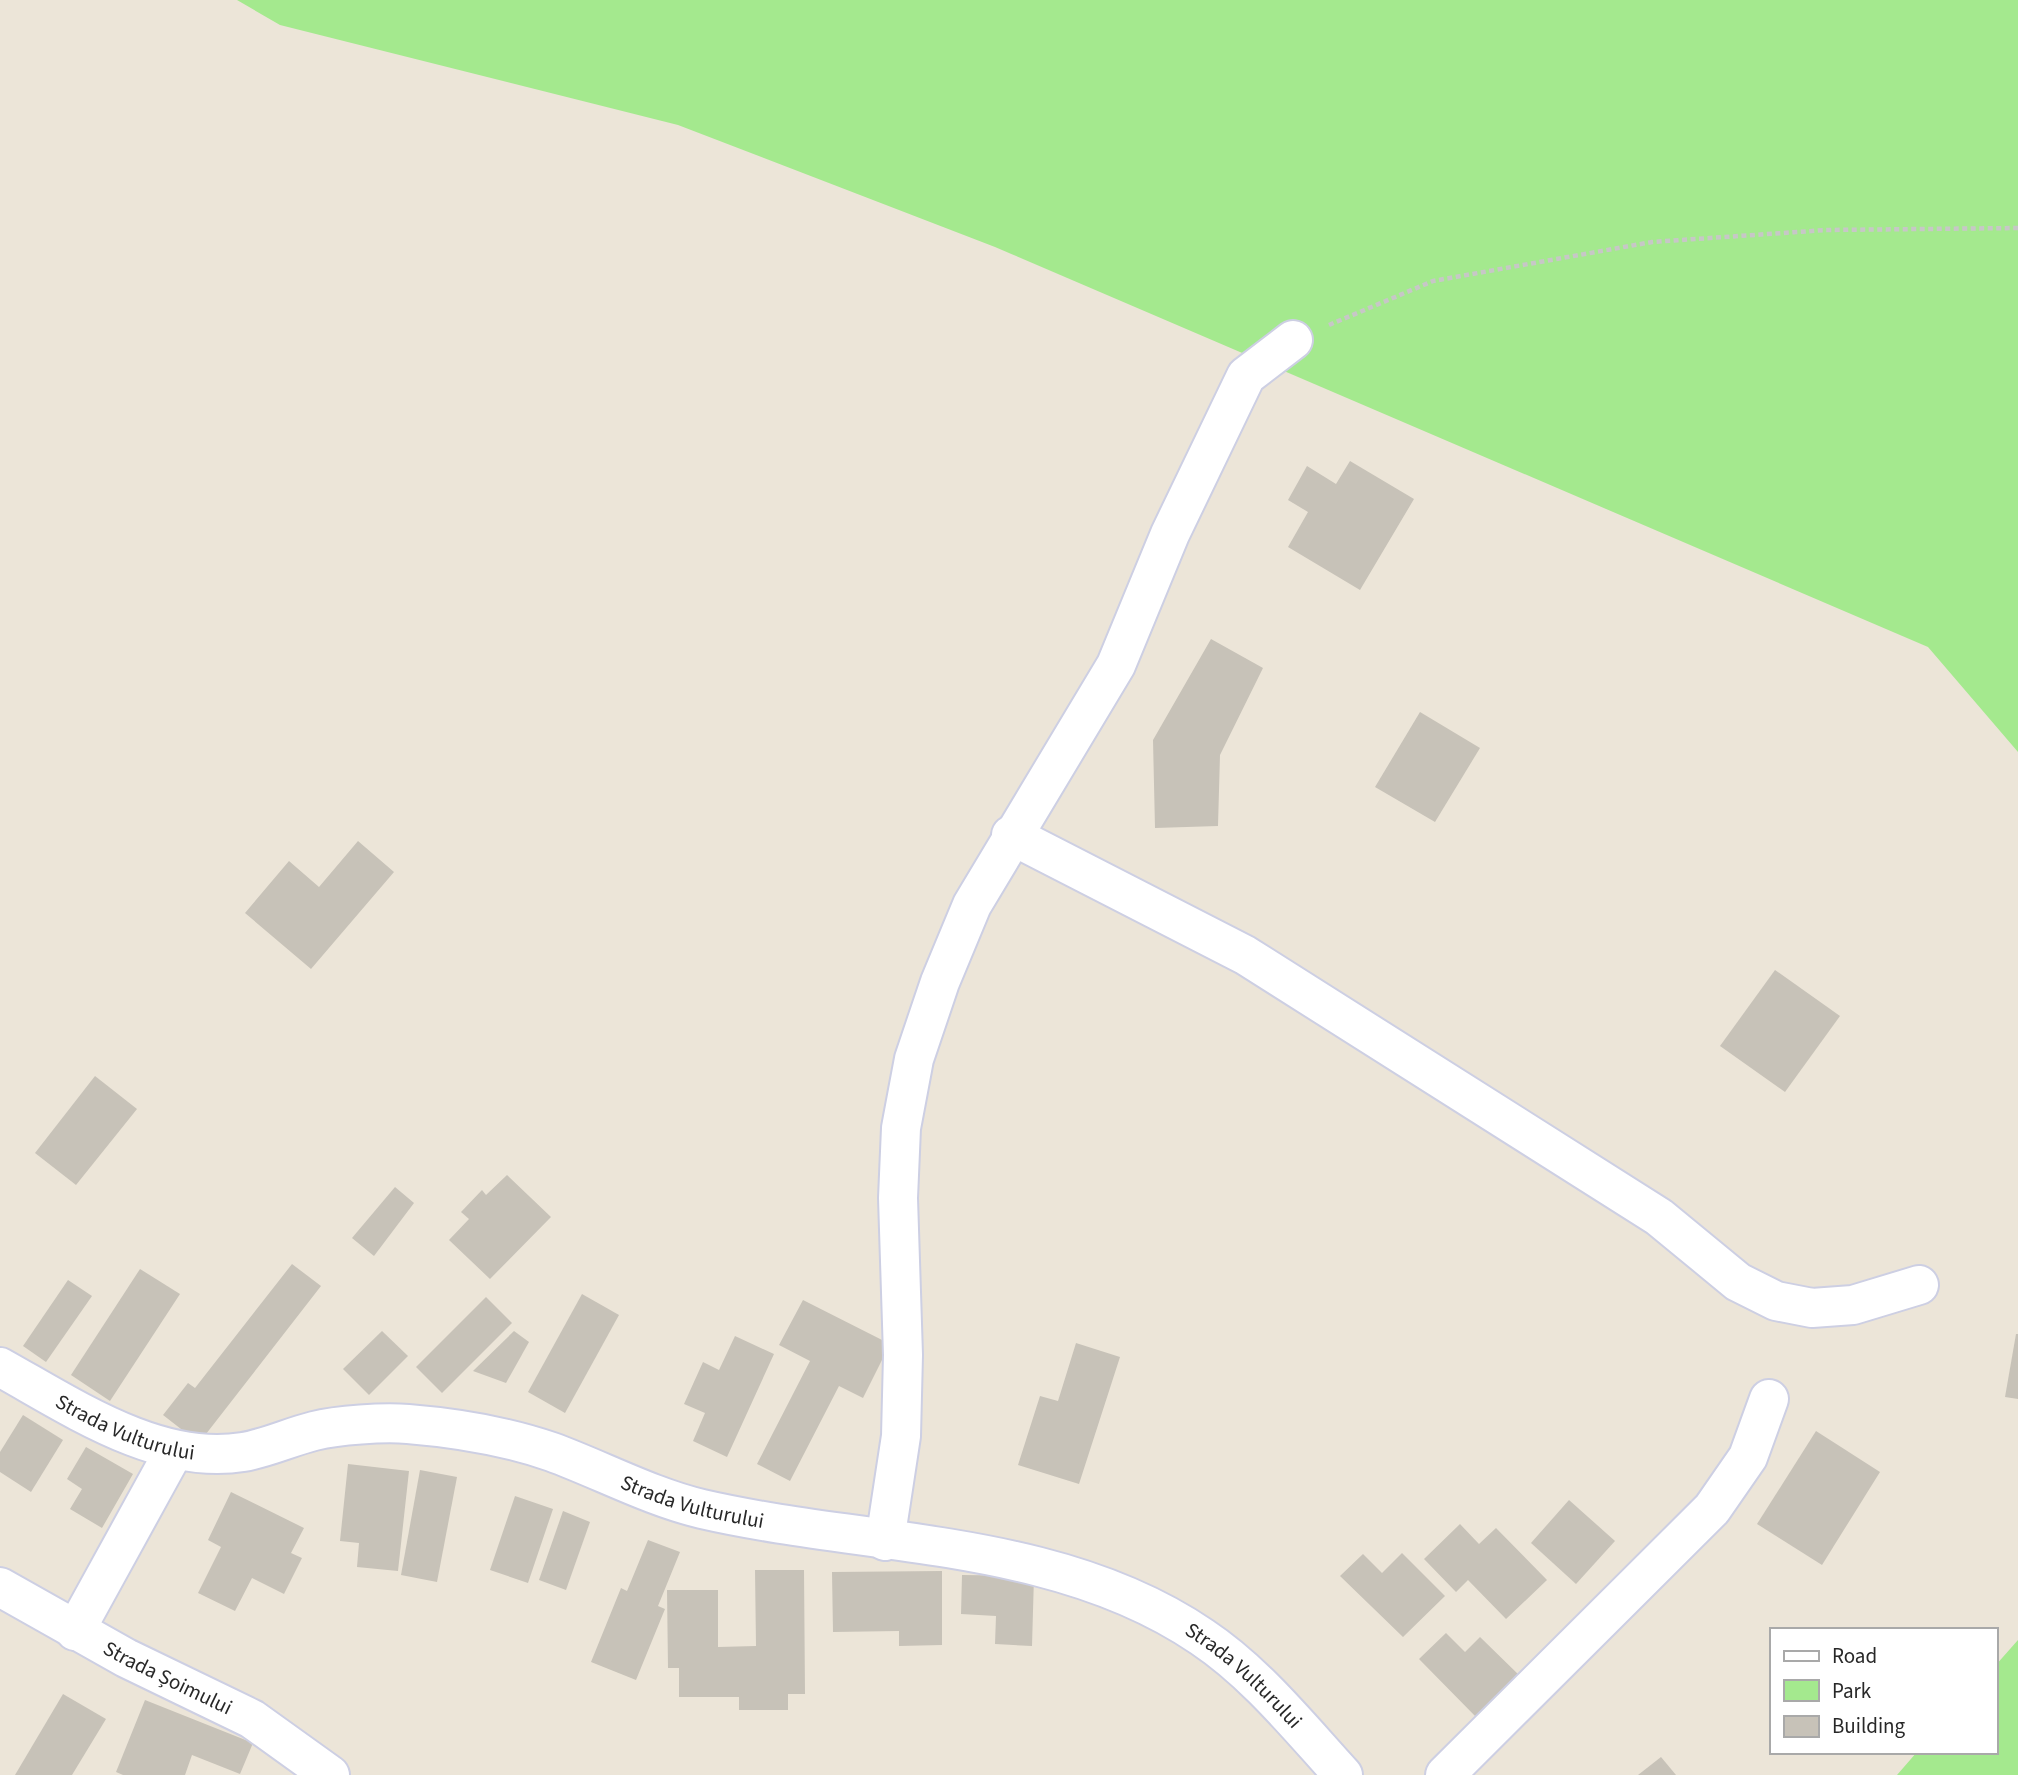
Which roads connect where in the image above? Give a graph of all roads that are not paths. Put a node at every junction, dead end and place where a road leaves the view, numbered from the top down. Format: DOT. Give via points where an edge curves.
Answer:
graph roads {
  1 [pos="1293,340"];
  2 [pos="1011,835"];
  3 [pos="1919,1285"];
  4 [pos="0,1367"];
  5 [pos="1769,1399"];
  6 [pos="174,1451"];
  7 [pos="885,1541"];
  8 [pos="0,1587"];
  9 [pos="75,1631"];
  10 [pos="330,1775"];
  11 [pos="1343,1775"];
  12 [pos="1446,1775"];
  1 -- 2 [label="street" via="1246,376 1170,534 1116,665"];
  2 -- 3 [label="street" via="1245,955 1659,1217 1738,1282 1776,1301 1812,1308 1853,1305"];
  2 -- 7 [label="street" via="972,905 940,982 914,1059 901,1128 901,1436"];
  4 -- 6 [label="street, Strada Vulturului" via="86,1415"];
  5 -- 12 [label="street" via="1748,1457 1713,1509"];
  6 -- 7 [label="street, Strada Vulturului" via="217,1456 317,1430 404,1424 477,1432 547,1450 697,1508"];
  6 -- 9 [label="street"];
  7 -- 11 [label="street, Strada Vulturului" via="1048,1570 1149,1607 1202,1637 1249,1675"];
  8 -- 9 [label="street, Strada Șoimului"];
  9 -- 10 [label="street, Strada Șoimului" via="252,1719"];
}
